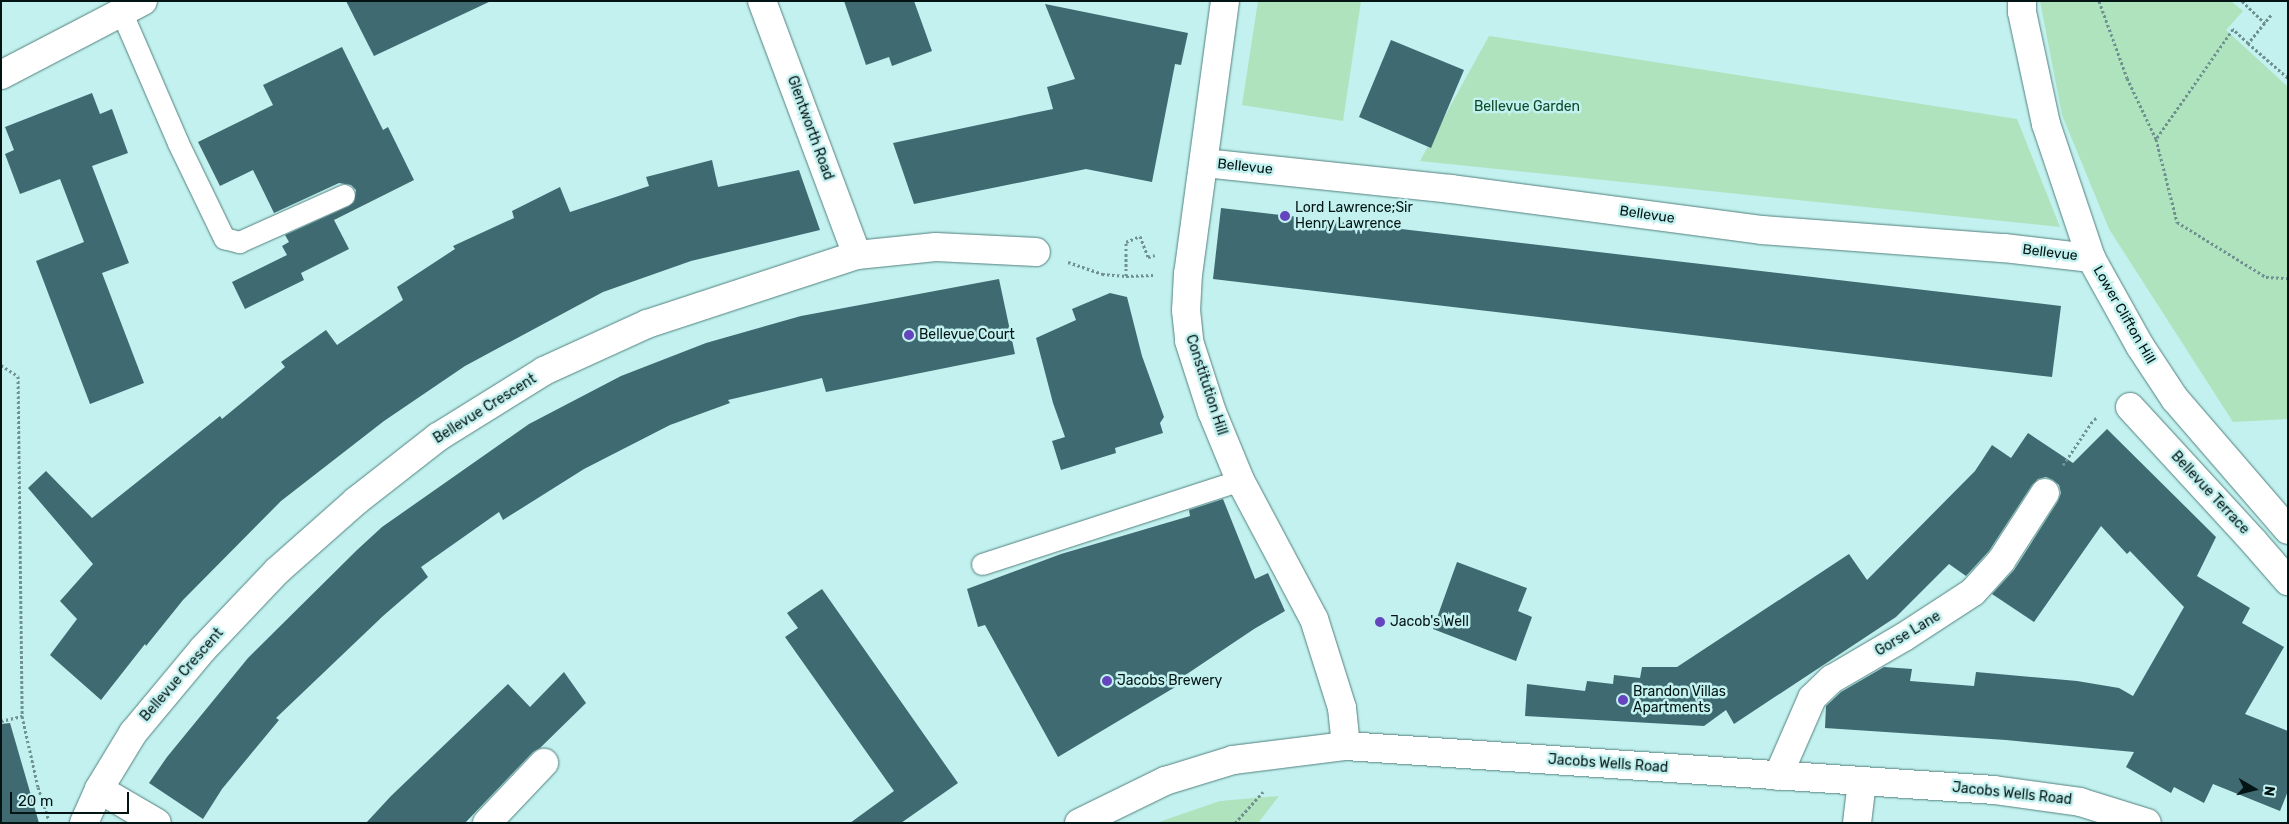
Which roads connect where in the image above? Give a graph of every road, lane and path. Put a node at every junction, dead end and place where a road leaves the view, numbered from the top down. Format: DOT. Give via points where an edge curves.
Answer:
graph roads {
  1 [pos="762,1"];
  2 [pos="1225,1"];
  3 [pos="2022,1"];
  4 [pos="2099,1"];
  5 [pos="2242,1"];
  6 [pos="132,6"];
  7 [pos="2271,15"];
  8 [pos="2265,23"];
  9 [pos="2248,43"];
  10 [pos="1,75"];
  11 [pos="2288,78"];
  12 [pos="2156,139"];
  13 [pos="1204,163"];
  14 [pos="344,195"];
  15 [pos="1192,244"];
  16 [pos="1036,252"];
  17 [pos="857,255"];
  18 [pos="2091,258"];
  19 [pos="2288,278"];
  20 [pos="1,365"];
  21 [pos="2130,407"];
  22 [pos="2094,419"];
  23 [pos="1240,480"];
  24 [pos="2045,493"];
  25 [pos="2288,530"];
  26 [pos="982,564"];
  27 [pos="2288,581"];
  28 [pos="22,716"];
  29 [pos="1,721"];
  30 [pos="1346,746"];
  31 [pos="544,763"];
  32 [pos="1778,776"];
  33 [pos="1862,781"];
  34 [pos="99,789"];
  35 [pos="1259,798"];
  36 [pos="50,823"];
  37 [pos="84,823"];
  38 [pos="157,823"];
  39 [pos="487,823"];
  40 [pos="1079,823"];
  41 [pos="1235,823"];
  42 [pos="1857,823"];
  43 [pos="2147,823"];
  1 -- 17 [label="street, Glentworth Road"];
  2 -- 13 [label="street, Constitution Hill"];
  3 -- 18 [label="street, Lower Clifton Hill" via="2046,124"];
  4 -- 12 [label="path" via="2127,78"];
  5 -- 8 [label="path"];
  6 -- 10 [label="street"];
  6 -- 14 [label="lane" via="178,143 224,238 239,242"];
  7 -- 8 [label="path"];
  8 -- 9 [label="path"];
  9 -- 11 [label="path"];
  9 -- 12 [label="path" via="2234,29"];
  12 -- 19 [label="path" via="2177,222 2266,277"];
  13 -- 15 [label="street, Constitution Hill"];
  13 -- 18 [label="street, Bellevue" via="1451,189 1762,230 2004,248"];
  15 -- 16 [label="path" via="1148,258 1140,236 1126,242 1126,276 1102,274"];
  15 -- 23 [label="street, Constitution Hill" via="1186,310 1189,341 1212,412"];
  16 -- 17 [label="street, Bellevue Crescent" via="936,247"];
  17 -- 34 [label="street, Bellevue Crescent" via="647,324 544,372 438,437 356,501 277,572 203,649 133,733"];
  18 -- 25 [label="street, Lower Clifton Hill" via="2140,346 2175,399"];
  20 -- 28 [label="path" via="18,376"];
  21 -- 27 [label="street, Bellevue Terrace"];
  22 -- 24 [label="path"];
  23 -- 26 [label="lane"];
  23 -- 30 [label="street, Constitution Hill" via="1314,619 1342,708"];
  24 -- 32 [label="street, Gorse Lane" via="2000,561 1973,592 1832,679 1812,698"];
  28 -- 29 [label="path"];
  28 -- 36 [label="path"];
  30 -- 32 [label="street, Jacobs Wells Road"];
  30 -- 40 [label="street, Jacobs Wells Road" via="1233,760 1165,781"];
  31 -- 39 [label="street"];
  32 -- 33 [label="street, Jacobs Wells Road"];
  33 -- 42 [label="street"];
  33 -- 43 [label="street, Jacobs Wells Road" via="1994,790 2080,802"];
  34 -- 37 [label="street, Bellevue Crescent"];
  34 -- 38 [label="street"];
  35 -- 41 [label="path"];
}
